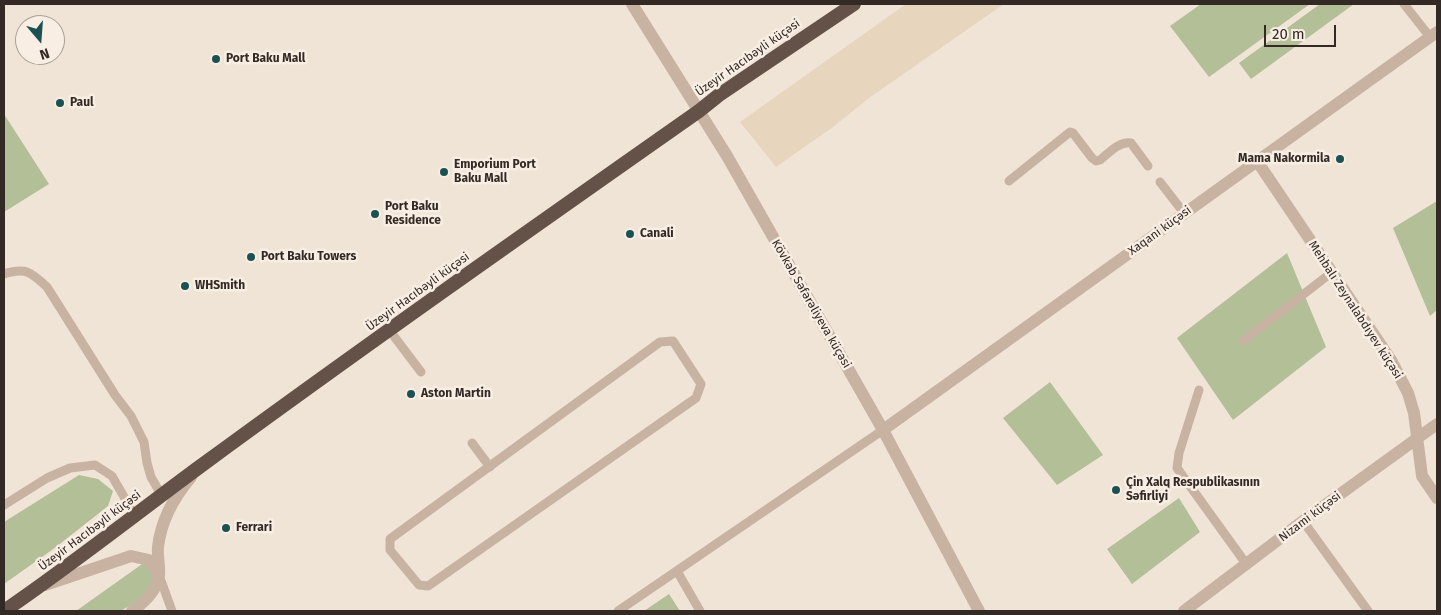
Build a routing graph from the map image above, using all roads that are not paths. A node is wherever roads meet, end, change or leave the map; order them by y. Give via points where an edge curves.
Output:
1 (632, 4) edge
2 (854, 4) edge
3 (1404, 4) edge
4 (1434, 34) edge
5 (699, 111) junction
6 (1257, 161) junction
7 (1148, 166) dead end
8 (1008, 182) dead end
9 (1160, 182) dead end
10 (1184, 213) junction
11 (1331, 273) junction
12 (4, 274) edge
13 (390, 330) junction
14 (1243, 341) dead end
15 (421, 372) dead end
16 (1199, 390) dead end
17 (1437, 424) edge
18 (883, 430) junction
19 (1417, 439) junction
20 (472, 443) dead end
21 (490, 467) junction
22 (198, 468) junction
23 (162, 496) junction
24 (1437, 498) edge
25 (4, 505) edge
26 (135, 516) junction
27 (1303, 521) junction
28 (1247, 565) junction
29 (677, 571) junction
30 (159, 575) junction
31 (40, 586) junction
32 (4, 611) edge
33 (132, 611) edge
34 (172, 611) edge
35 (618, 611) edge
36 (700, 611) edge
37 (979, 611) edge
38 (1184, 611) edge
39 (1368, 611) edge

1 - 5 street, Kövkəb Səfərəliyeva küçəsi
2 - 5 highway, Üzeyir Hacıbəyli küçəsi
3 - 4 lane
4 - 6 street, Xaqani küçəsi
5 - 13 highway, Üzeyir Hacıbəyli küçəsi
5 - 18 street, Kövkəb Səfərəliyeva küçəsi
6 - 10 street, Xaqani küçəsi
6 - 11 street, Mehbalı Zeynalabdıyev küçəsi
7 - 8 lane via 1126,142 1096,160 1070,132
9 - 10 lane
10 - 18 street, Xaqani küçəsi
11 - 14 lane
11 - 19 street, Mehbalı Zeynalabdıyev küçəsi via 1395,368 1408,393
12 - 23 lane via 18,270 32,273 47,287 131,416 144,442 151,477
13 - 15 lane
13 - 22 highway, Üzeyir Hacıbəyli küçəsi
16 - 28 lane via 1176,468
17 - 19 street, Nizami küçəsi
18 - 29 lane
18 - 37 street, Kövkəb Səfərəliyeva küçəsi
19 - 24 street, Mehbalı Zeynalabdıyev küçəsi via 1422,476
19 - 27 street, Nizami küçəsi
20 - 21 lane
21 - 21 lane via 660,342 673,341 701,384 696,398 428,586 419,585 390,550 390,539
22 - 23 highway, Üzeyir Hacıbəyli küçəsi
22 - 30 street via 179,491 164,524 158,547
23 - 26 highway, Üzeyir Hacıbəyli küçəsi
25 - 26 lane via 47,478 70,468 95,465 112,476
26 - 31 highway, Üzeyir Hacıbəyli küçəsi
27 - 28 street, Nizami küçəsi
27 - 39 lane
28 - 38 street, Nizami küçəsi
29 - 35 lane
29 - 36 lane
30 - 31 street via 149,560 131,556
30 - 33 street via 148,598
30 - 34 lane
31 - 32 highway, Üzeyir Hacıbəyli küçəsi

